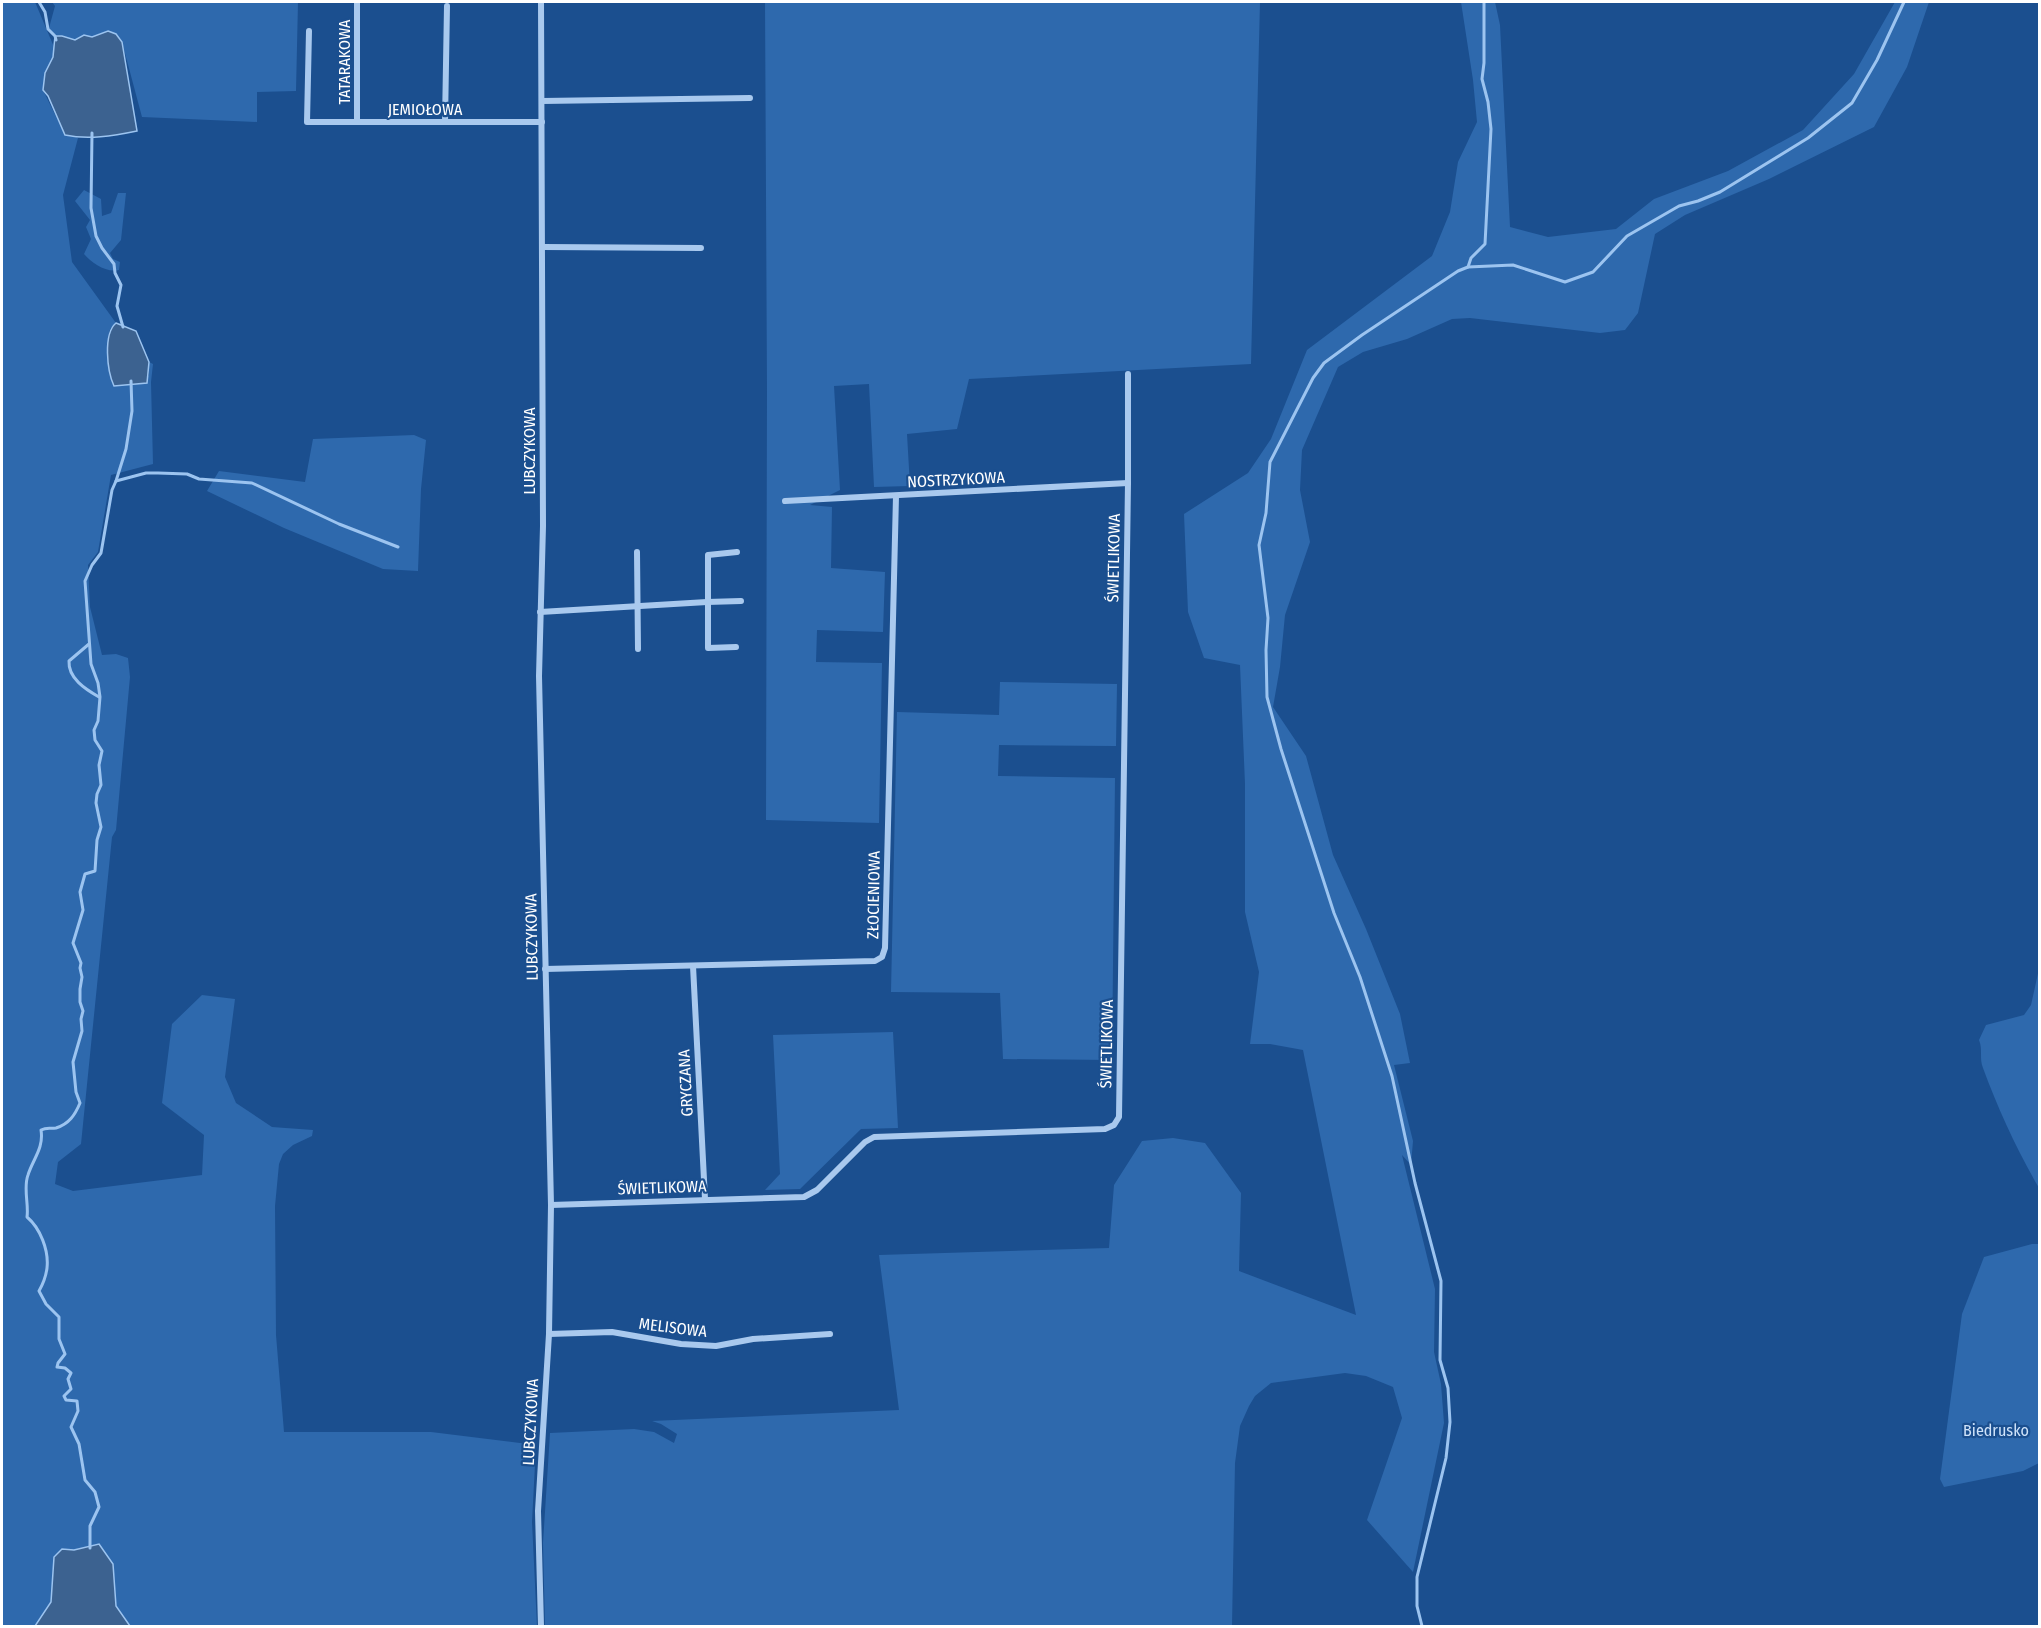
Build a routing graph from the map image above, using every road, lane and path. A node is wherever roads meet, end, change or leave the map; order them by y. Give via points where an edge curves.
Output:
1 (357, 2) edge
2 (541, 2) edge
3 (447, 6) dead end
4 (309, 31) dead end
5 (750, 98) dead end
6 (542, 101) junction
7 (357, 122) junction
8 (445, 122) junction
9 (542, 122) junction
10 (543, 247) junction
11 (700, 248) dead end
12 (1128, 374) dead end
13 (1128, 483) junction
14 (896, 496) junction
15 (785, 501) dead end
16 (637, 552) dead end
17 (737, 552) dead end
18 (707, 602) junction
19 (741, 602) dead end
20 (637, 606) junction
21 (540, 612) junction
22 (736, 647) dead end
23 (638, 649) dead end
24 (693, 966) junction
25 (545, 969) junction
26 (705, 1199) junction
27 (551, 1205) junction
28 (549, 1334) junction
29 (830, 1334) dead end
30 (541, 1626) edge

1 - 7 street, TATARAKOWA
2 - 6 street, LUBCZYKOWA
3 - 8 street
4 - 7 street, JEMIOŁOWA via 308,122
5 - 6 street
6 - 9 street, LUBCZYKOWA
7 - 8 street, JEMIOŁOWA
8 - 9 street, JEMIOŁOWA
9 - 10 street, LUBCZYKOWA
10 - 11 street
10 - 21 street, LUBCZYKOWA
12 - 13 street, ŚWIETLIKOWA
13 - 14 street, NOSTRZYKOWA
13 - 26 street, ŚWIETLIKOWA via 1119,1117 1105,1129 874,1137 817,1190 804,1197
14 - 15 street, NOSTRZYKOWA
14 - 24 street, ZŁOCIENIOWA via 882,957 874,962
16 - 20 street
17 - 18 street via 708,555
18 - 19 street
18 - 20 street
18 - 22 street via 708,648
20 - 21 street
20 - 23 street
21 - 25 street, LUBCZYKOWA
24 - 25 street, ZŁOCIENIOWA
24 - 26 street, GRYCZANA
25 - 27 street, LUBCZYKOWA
26 - 27 street, ŚWIETLIKOWA
27 - 28 street, LUBCZYKOWA
28 - 29 street, MELISOWA via 612,1332 716,1346 753,1339
28 - 30 street, LUBCZYKOWA via 538,1510

